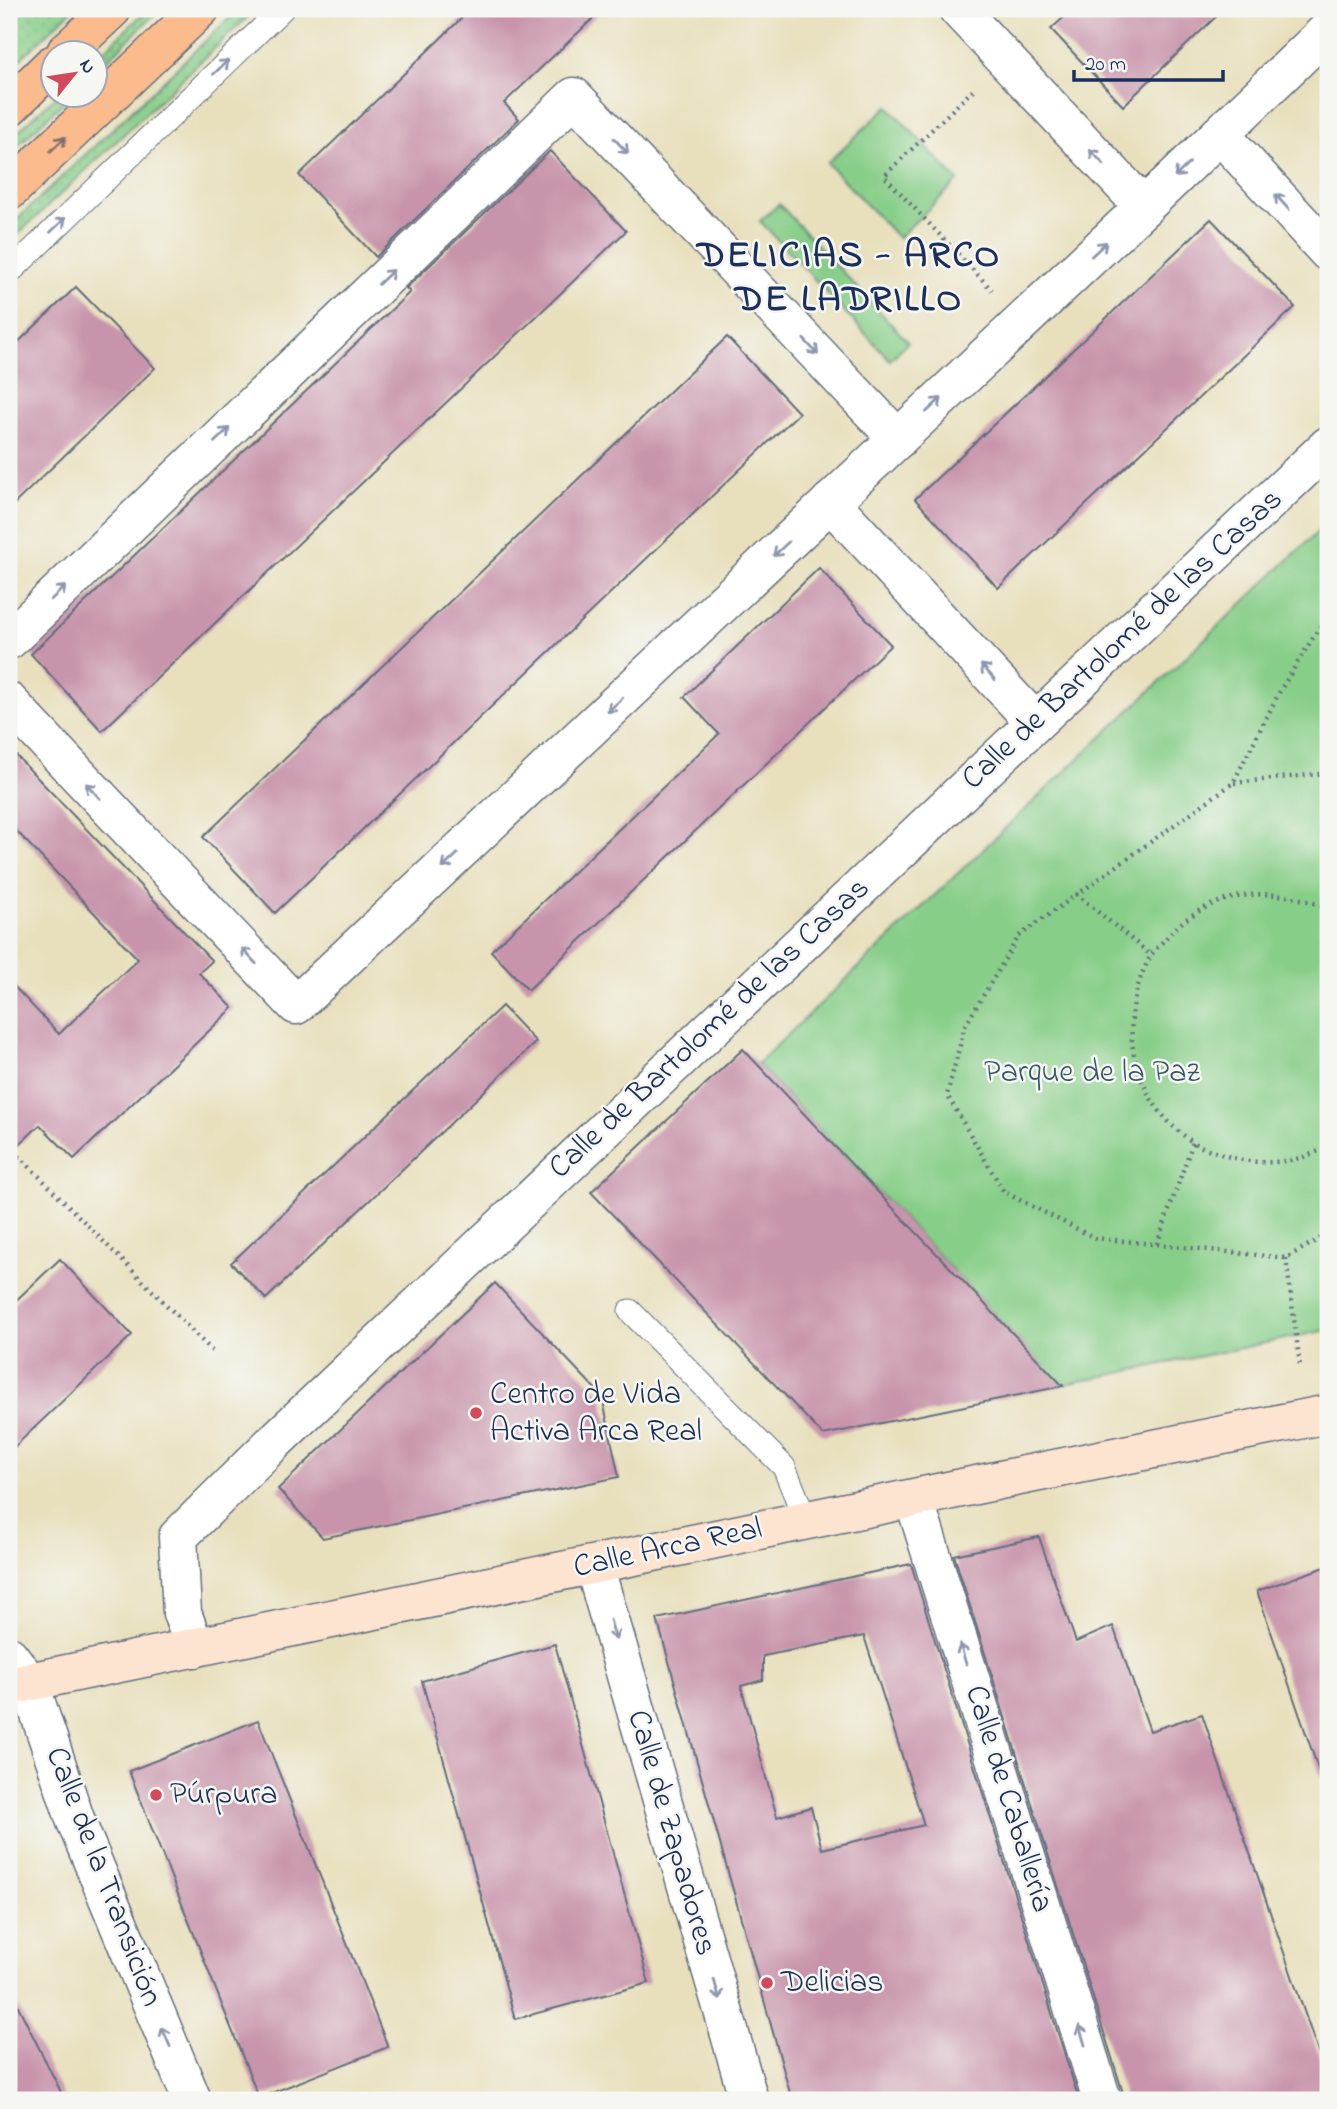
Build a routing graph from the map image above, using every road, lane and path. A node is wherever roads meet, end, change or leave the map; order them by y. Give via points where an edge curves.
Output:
1 (112, 9) edge
2 (200, 9) edge
3 (282, 9) edge
4 (958, 9) edge
5 (1328, 30) edge
6 (81, 38) edge
7 (1006, 60) junction
8 (38, 79) edge
9 (9, 107) edge
10 (1220, 134) junction
11 (9, 191) edge
12 (1144, 206) junction
13 (1328, 252) edge
14 (9, 272) edge
15 (1022, 321) junction
16 (898, 439) junction
17 (1328, 446) edge
18 (830, 502) junction
19 (1328, 614) edge
20 (9, 640) edge
21 (9, 702) edge
22 (1035, 722) junction
23 (1328, 773) edge
24 (1233, 783) junction
25 (1076, 894) junction
26 (1328, 909) edge
27 (1151, 955) junction
28 (1192, 1142) junction
29 (9, 1146) edge
30 (1328, 1146) edge
31 (1328, 1234) edge
32 (1157, 1244) junction
33 (1286, 1258) junction
34 (630, 1311) dead end
35 (212, 1351) dead end
36 (1300, 1365) dead end
37 (1328, 1414) edge
38 (914, 1499) junction
39 (806, 1521) junction
40 (594, 1565) junction
41 (195, 1648) junction
42 (16, 1675) edge
43 (192, 2100) edge
44 (749, 2100) edge
45 (1102, 2100) edge

1 - 6 main road
11 -> 2 main road
14 -> 3 lane
4 - 7 street
5 - 10 street
12 -> 7 street
7 - 15 path via 884,176
8 - 9 main road
10 -> 12 street
13 -> 10 street
15 -> 12 street
16 -> 15 street
16 - 18 street
20 -> 16 street via 573,97
17 - 22 street, Calle de Bartolomé de las Casas
18 -> 21 street via 296,1005
22 -> 18 street
19 - 24 path via 1281,689
22 - 41 street, Calle de Bartolomé de las Casas via 178,1537 182,1613
23 - 24 path
24 - 25 path
25 - 27 path
25 - 32 path via 1019,936 965,1026 947,1095 1004,1192 1095,1238
26 - 27 path via 1288,895 1249,893 1211,904 1178,925
27 - 28 path via 1135,994 1130,1036 1140,1078 1161,1115
28 - 30 path via 1232,1159 1274,1163 1315,1154
28 - 32 path
29 - 35 path
31 - 33 path
32 - 33 path
33 - 36 path
34 - 39 lane via 784,1467
37 - 38 street, Calle Arca Real
38 - 39 street, Calle Arca Real
45 -> 38 street, Calle de Caballería
39 - 40 street, Calle Arca Real
40 - 41 street, Calle Arca Real
40 -> 44 street, Calle de Zapadores
41 - 42 street, Calle Arca Real
43 -> 42 street, Calle de la Transición

